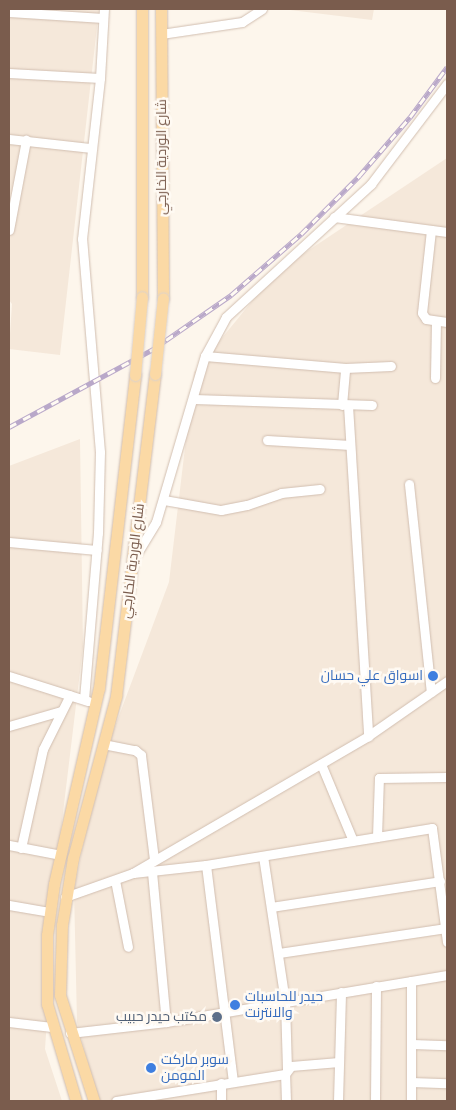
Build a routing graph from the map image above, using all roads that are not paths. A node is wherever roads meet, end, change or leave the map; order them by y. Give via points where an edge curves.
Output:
1 (142, 9) edge
2 (161, 9) edge
3 (262, 9) edge
4 (9, 12) edge
5 (54, 12) edge
6 (104, 13) edge
7 (161, 34) junction
8 (9, 73) edge
9 (100, 78) junction
10 (447, 84) edge
11 (9, 139) edge
12 (26, 140) junction
13 (90, 148) junction
14 (334, 218) junction
15 (9, 230) edge
16 (431, 230) junction
17 (447, 232) edge
18 (436, 321) junction
19 (447, 322) edge
20 (205, 356) junction
21 (391, 366) dead end
22 (345, 368) junction
23 (435, 378) dead end
24 (194, 399) junction
25 (345, 405) junction
26 (372, 405) dead end
27 (268, 440) dead end
28 (350, 445) junction
29 (409, 484) dead end
30 (320, 489) dead end
31 (164, 500) junction
32 (9, 542) edge
33 (97, 550) junction
34 (133, 560) junction
35 (9, 676) edge
36 (447, 682) edge
37 (99, 688) junction
38 (431, 692) junction
39 (70, 695) junction
40 (116, 696) junction
41 (84, 700) junction
42 (96, 703) junction
43 (61, 711) junction
44 (9, 726) edge
45 (90, 727) junction
46 (368, 736) junction
47 (104, 740) junction
48 (321, 764) junction
49 (447, 777) edge
50 (377, 837) junction
51 (353, 841) junction
52 (9, 845) edge
53 (21, 848) junction
54 (61, 855) junction
55 (263, 856) junction
56 (154, 859) junction
57 (206, 865) junction
58 (152, 872) junction
59 (133, 873) junction
60 (115, 880) junction
61 (440, 881) junction
62 (66, 897) junction
63 (9, 905) edge
64 (271, 907) junction
65 (50, 912) junction
66 (446, 928) edge
67 (447, 942) edge
68 (128, 947) dead end
69 (279, 953) junction
70 (447, 975) edge
71 (411, 981) junction
72 (376, 986) junction
73 (341, 992) junction
74 (285, 1002) junction
75 (226, 1012) junction
76 (9, 1022) edge
77 (166, 1022) junction
78 (52, 1027) junction
79 (70, 1033) junction
80 (412, 1044) junction
81 (447, 1045) edge
82 (339, 1062) junction
83 (286, 1072) junction
84 (234, 1081) junction
85 (411, 1082) junction
86 (447, 1083) edge
87 (221, 1084) junction
88 (76, 1101) edge
89 (94, 1101) edge
90 (116, 1101) edge
91 (221, 1101) edge
92 (286, 1101) edge
93 (338, 1101) edge
94 (375, 1101) edge
95 (411, 1101) edge

1 - 37 main road, شارع الوردية الخارجي, bridge via 142,298
2 - 7 main road, شارع الوردية الخارجي
3 - 7 street via 242,22
4 - 5 street
5 - 6 street
6 - 9 street
7 - 34 main road, شارع الوردية الخارجي, bridge via 163,298
8 - 9 street
9 - 13 street
10 - 14 street via 371,184
11 - 12 street
12 - 13 street
12 - 15 street
13 - 33 street via 82,239 100,452
14 - 16 street
14 - 20 street via 226,317
16 - 17 street
16 - 18 street via 422,313 426,319
18 - 19 street
18 - 23 street
20 - 22 street
20 - 24 street
21 - 22 street
22 - 25 street
24 - 25 street
24 - 31 street
25 - 26 street
25 - 28 street
27 - 28 street
28 - 46 street
29 - 38 street
30 - 31 street via 281,493 221,510
31 - 34 street via 149,537
32 - 33 street
33 - 41 street
34 - 40 main road, شارع الوردية الخارجي
35 - 39 street
36 - 38 street
37 - 40 main road via 103,702
37 - 42 main road, شارع الوردية الخارجي
38 - 46 street
39 - 41 street
39 - 43 street
40 - 47 main road, شارع الوردية الخارجي
41 - 42 street
42 - 45 main road, شارع الوردية الخارجي
43 - 44 street
43 - 53 street via 43,749
45 - 47 main road via 100,723
45 - 54 main road, شارع الوردية الخارجي
46 - 48 street
47 - 56 street via 141,755
47 - 62 main road, شارع الوردية الخارجي
48 - 51 street
48 - 56 street
49 - 50 street via 379,778
50 - 51 street
50 - 61 street via 432,828
51 - 55 street
52 - 53 street
53 - 54 street
54 - 65 main road, شارع الوردية الخارجي
55 - 57 street
55 - 64 street
56 - 59 street
57 - 58 street
57 - 75 street
58 - 59 street
58 - 77 street
59 - 60 street
60 - 62 street
60 - 68 street
61 - 64 street
61 - 66 street
62 - 79 main road, شارع الوردية الخارجي via 59,976
63 - 65 street
64 - 69 street
65 - 78 main road, شارع الوردية الخارجي via 46,980
66 - 67 street
66 - 69 street
69 - 74 street
70 - 71 street
71 - 72 street
71 - 80 street
72 - 73 street
72 - 94 street
73 - 74 street
73 - 82 street
74 - 75 street
74 - 83 street
75 - 77 street
75 - 84 street
76 - 78 street
77 - 79 street
78 - 88 main road, شارع الوردية الخارجي
79 - 89 main road, شارع الوردية الخارجي
80 - 81 street
80 - 85 street
82 - 83 street via 293,1066
82 - 93 street
83 - 84 street
83 - 92 street
84 - 87 street
85 - 86 street
85 - 95 street
87 - 90 street
87 - 91 street

